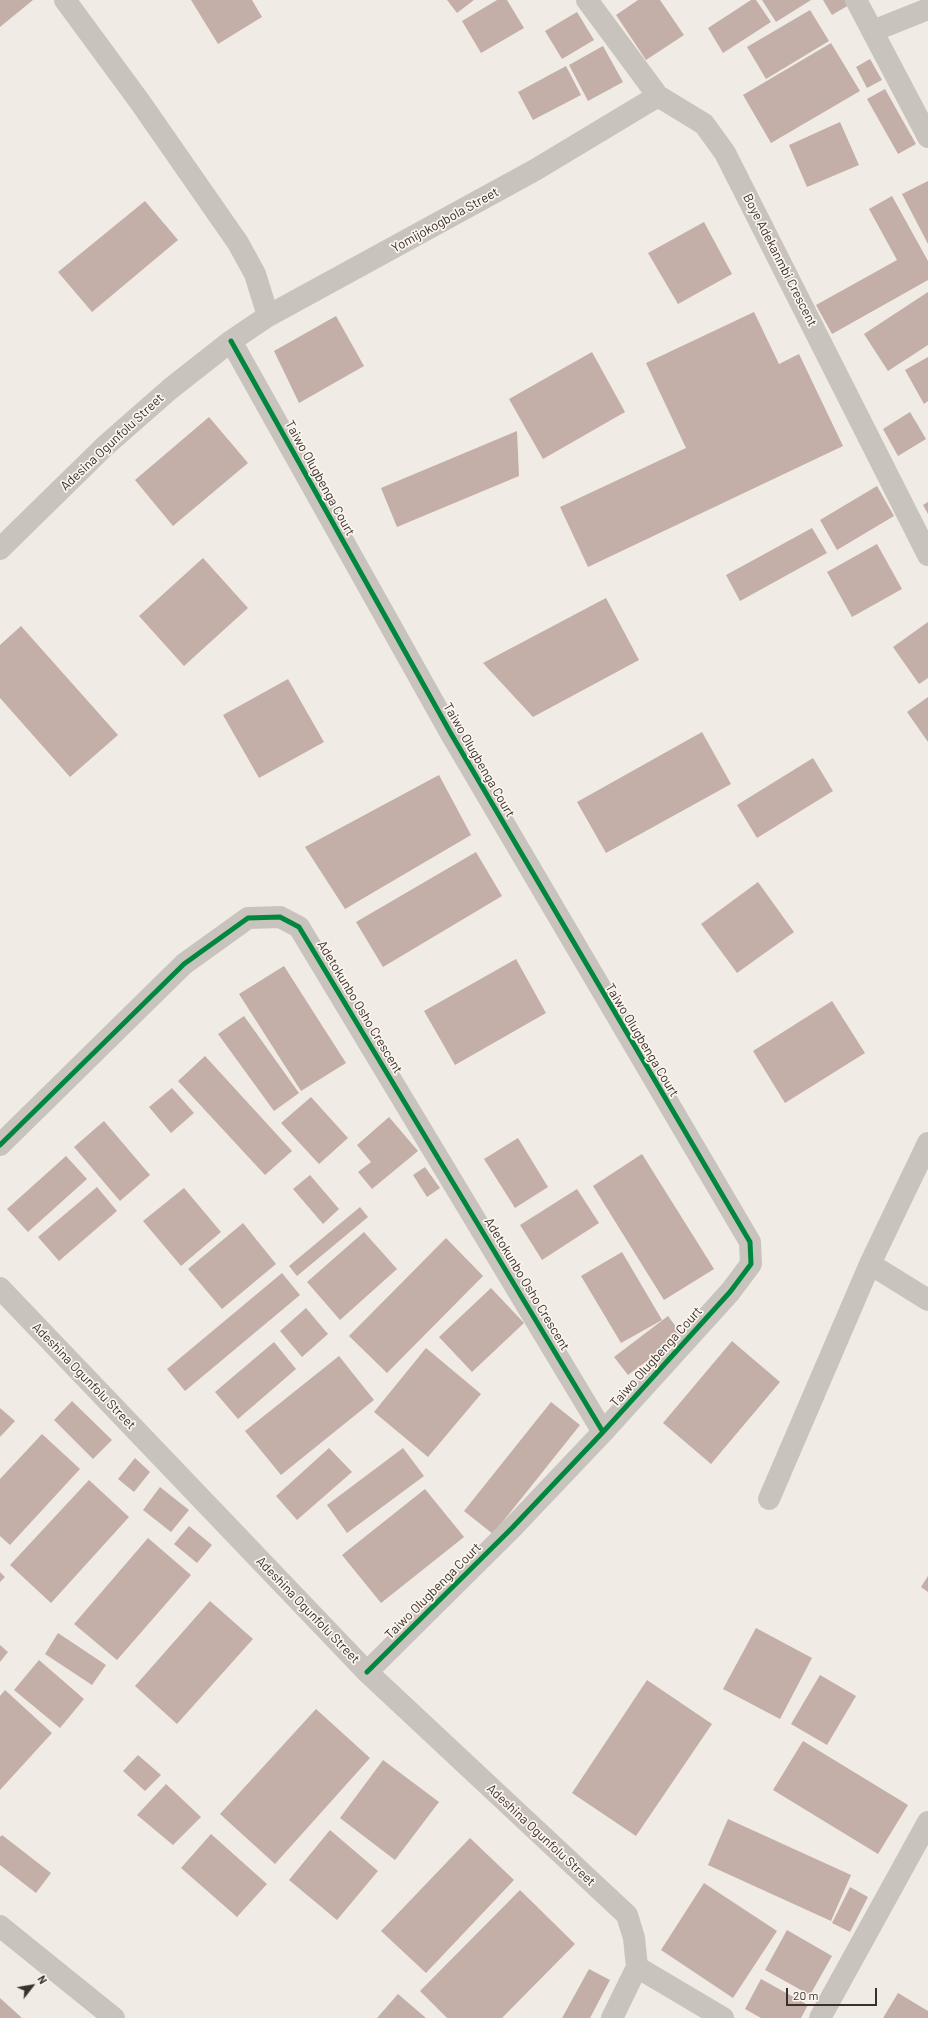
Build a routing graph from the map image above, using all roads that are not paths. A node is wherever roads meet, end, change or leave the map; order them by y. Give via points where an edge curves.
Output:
1 (65, 0) edge
2 (587, 0) edge
3 (856, 0) edge
4 (928, 9) edge
5 (873, 31) junction
6 (658, 96) junction
7 (928, 137) edge
8 (268, 316) junction
9 (231, 341) junction
10 (0, 549) edge
11 (928, 554) edge
12 (928, 1143) edge
13 (0, 1145) edge
14 (870, 1264) junction
15 (0, 1288) edge
16 (928, 1300) edge
17 (603, 1432) junction
18 (769, 1499) dead end
19 (367, 1672) junction
20 (928, 1822) edge
21 (0, 1926) edge
22 (637, 1967) junction
23 (114, 2018) edge
24 (612, 2018) edge
25 (723, 2018) edge
26 (820, 2018) edge

1 - 8 street via 238,243 255,274
2 - 6 street, Boye Adekanmbi Crescent
3 - 5 street
4 - 5 street
5 - 7 street
6 - 8 street, Yomijokogbola Street via 535,170
6 - 11 street, Boye Adekanmbi Crescent via 704,124 725,153
8 - 9 street, Yomijokogbola Street
9 - 10 street, Adesina Ogunfolu Street via 170,389 105,446
9 - 17 street, Taiwo Olugbenga Court via 450,732 750,1242 751,1264 730,1292
12 - 14 street
13 - 17 street, Adetokunbo Osho Crescent via 184,964 248,918 280,917 299,927
14 - 16 street
14 - 18 street
15 - 19 street, Adeshina Ogunfolu Street
17 - 19 street, Taiwo Olugbenga Court via 512,1528
19 - 22 street, Adeshina Ogunfolu Street via 627,1915 634,1938
20 - 26 street
21 - 23 street
22 - 24 street
22 - 25 street

